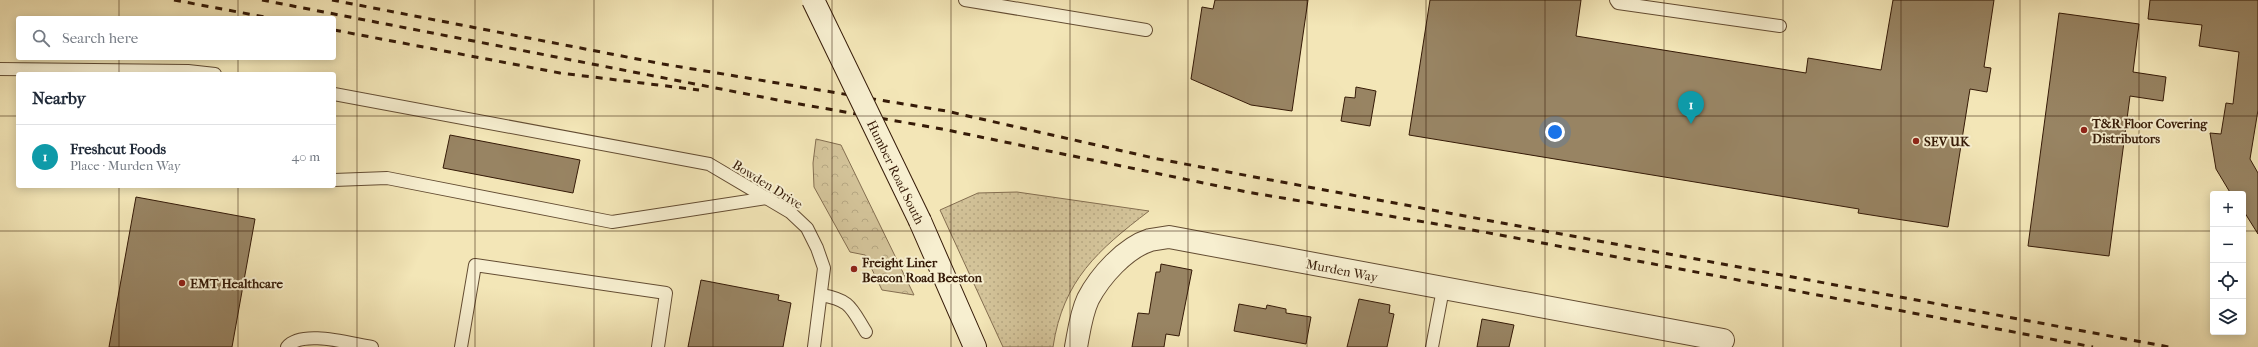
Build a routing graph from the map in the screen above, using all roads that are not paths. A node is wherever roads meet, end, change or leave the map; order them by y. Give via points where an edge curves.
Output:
1 (813, 0) edge
2 (965, 0) edge
3 (1616, 0) edge
4 (1780, 26) dead end
5 (1146, 30) dead end
6 (0, 69) edge
7 (197, 72) edge
8 (336, 94) edge
9 (336, 180) edge
10 (766, 198) junction
11 (1443, 289) junction
12 (821, 295) junction
13 (866, 332) dead end
14 (1667, 339) edge
15 (1722, 343) edge
16 (287, 347) edge
17 (372, 347) edge
18 (461, 347) edge
19 (658, 347) edge
20 (814, 347) edge
21 (975, 347) edge
22 (1076, 347) edge
23 (1432, 347) edge

1 - 21 street, Humber Road South, bridge via 920,221
2 - 5 lane
3 - 4 lane via 1618,3
6 - 7 lane
8 - 10 lane, Bowden Drive via 709,164
9 - 10 lane via 386,178 612,222
10 - 12 lane, Bowden Drive via 790,212 807,228 818,248 824,268
11 - 14 street, Murden Way
11 - 22 street, Murden Way via 1169,237 1150,240 1132,250 1110,269 1088,299
11 - 23 lane
12 - 13 lane via 839,298 850,306
12 - 20 lane, Bowden Drive
14 - 15 street, Murden Way
16 - 17 lane via 310,337
18 - 19 lane via 475,265 666,293

